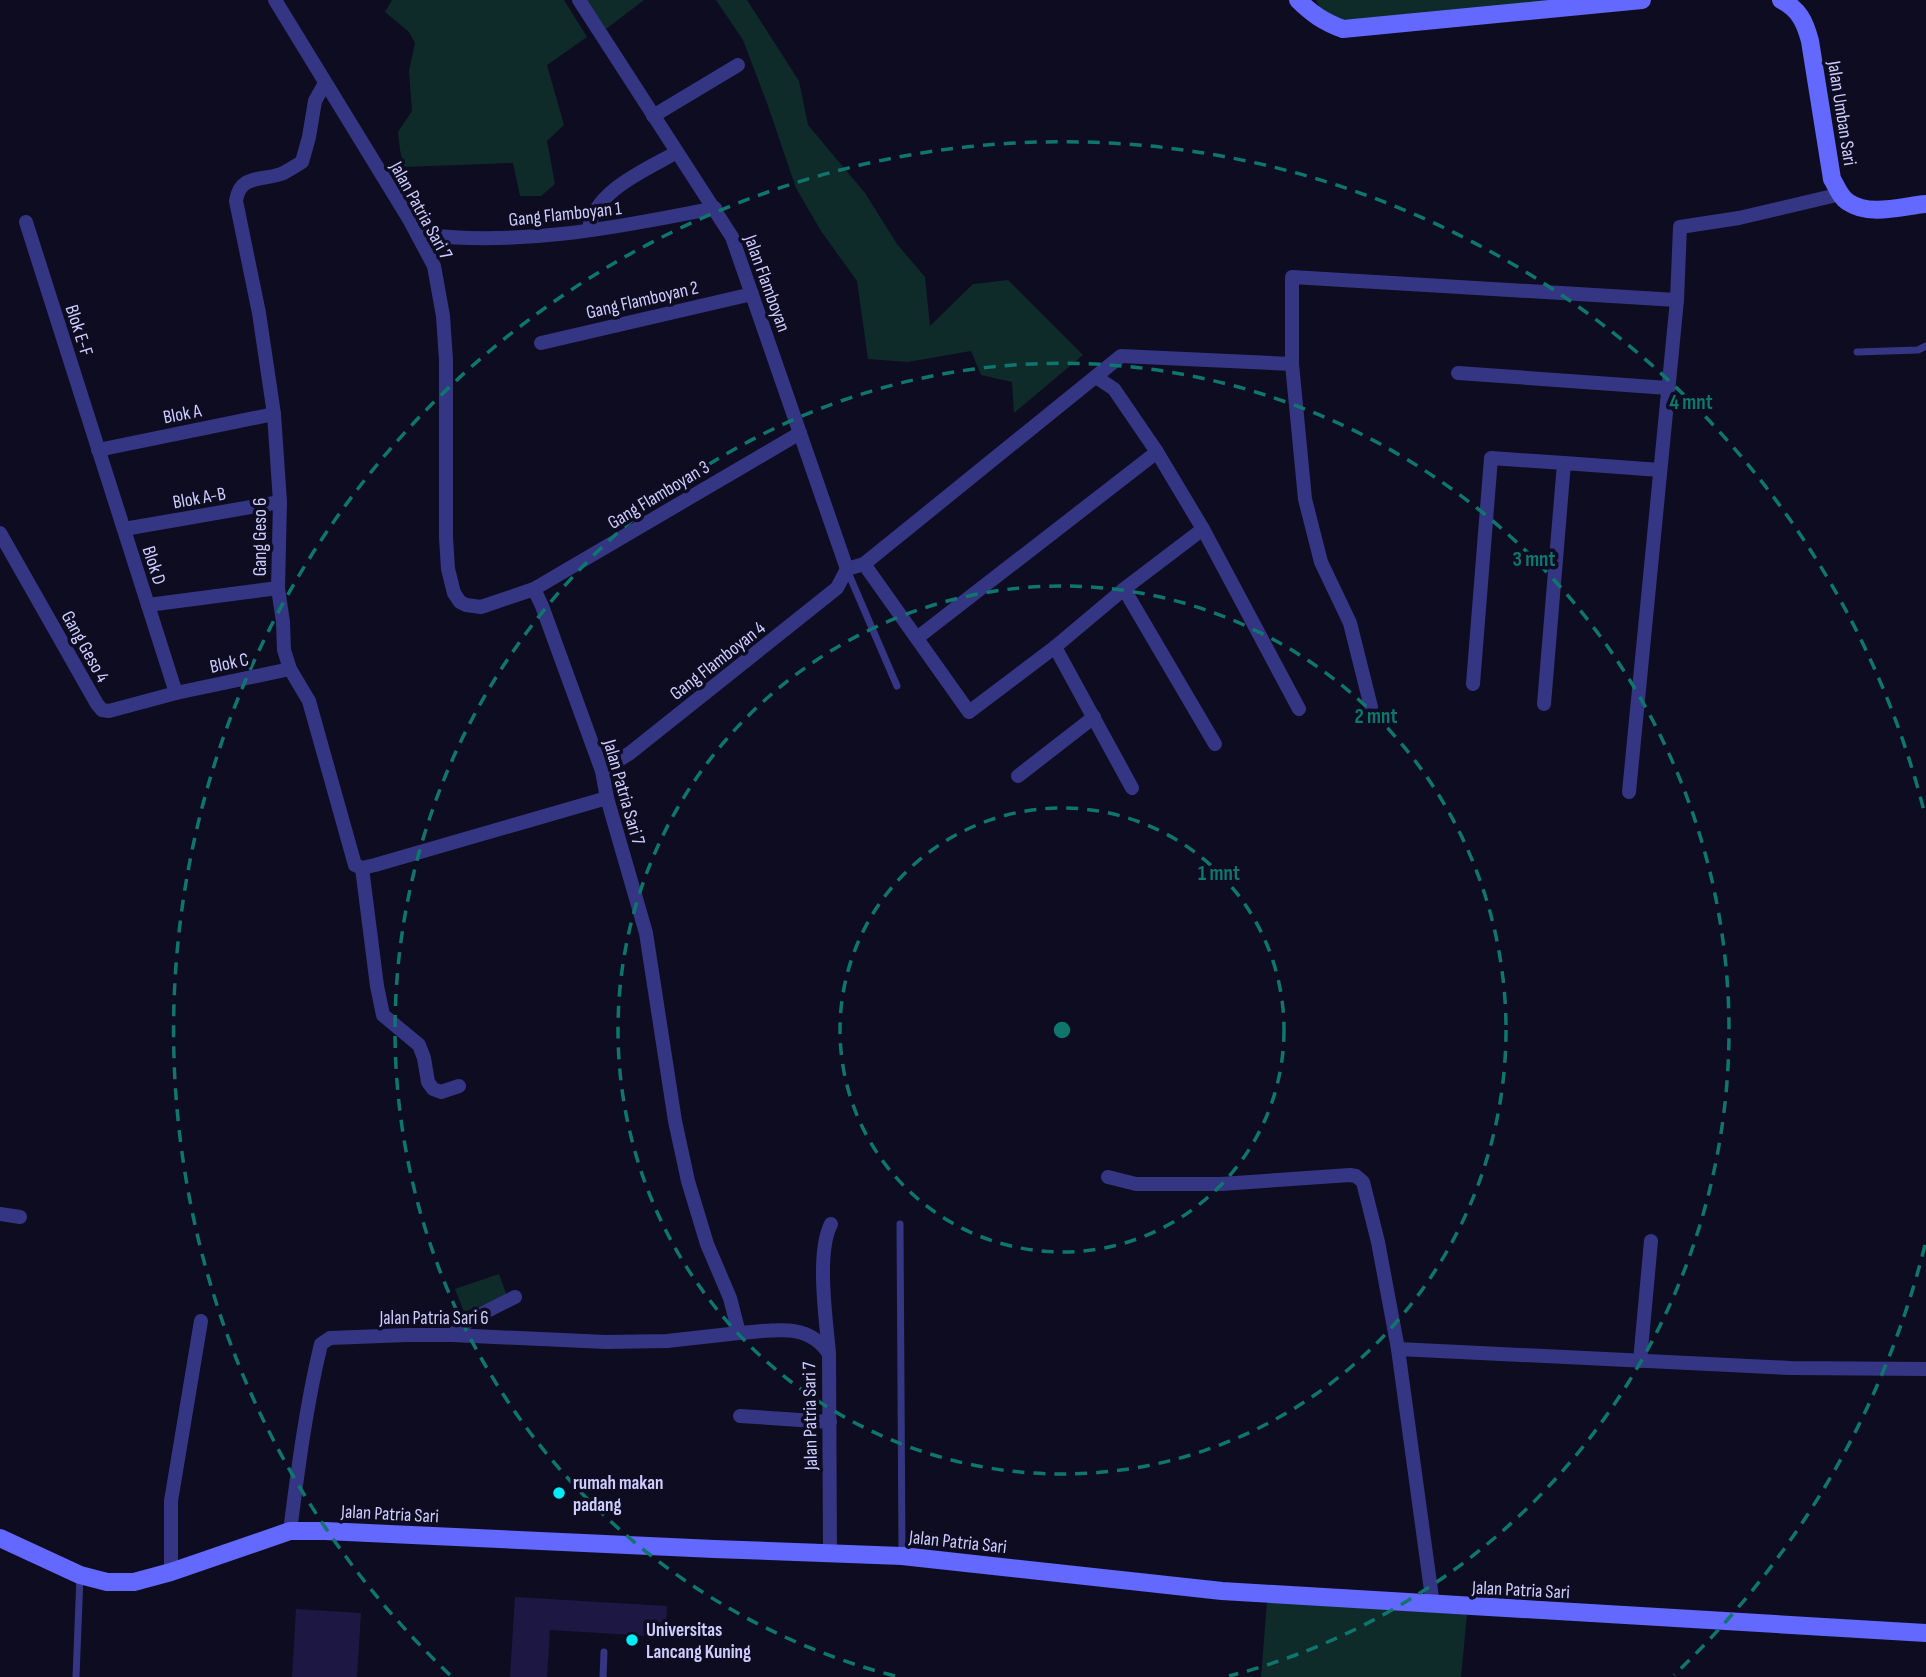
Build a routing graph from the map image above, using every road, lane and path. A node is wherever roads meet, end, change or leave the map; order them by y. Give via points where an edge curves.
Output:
1 (275, 0) edge
2 (579, 0) edge
3 (1298, 0) edge
4 (1642, 0) edge
5 (1781, 0) edge
6 (738, 65) dead end
7 (325, 83) junction
8 (653, 116) junction
9 (677, 152) junction
10 (1841, 194) junction
11 (1926, 204) edge
12 (715, 208) junction
13 (26, 222) dead end
14 (589, 230) junction
15 (417, 234) junction
16 (752, 294) junction
17 (1677, 300) junction
18 (541, 343) dead end
19 (1926, 346) edge
20 (1857, 352) dead end
21 (1292, 363) junction
22 (1458, 373) dead end
23 (1096, 377) junction
24 (1668, 388) junction
25 (274, 414) junction
26 (800, 433) junction
27 (98, 450) junction
28 (1157, 452) junction
29 (1564, 463) junction
30 (1660, 470) junction
31 (280, 502) junction
32 (124, 529) junction
33 (1203, 529) junction
34 (0, 533) edge
35 (864, 564) junction
36 (847, 569) junction
37 (278, 587) junction
38 (1124, 589) junction
39 (534, 590) junction
40 (148, 606) junction
41 (917, 638) junction
42 (1055, 648) junction
43 (290, 669) junction
44 (1473, 684) dead end
45 (897, 686) dead end
46 (176, 693) junction
47 (1544, 704) dead end
48 (1371, 707) dead end
49 (1299, 709) dead end
50 (1094, 717) junction
51 (1214, 744) dead end
52 (602, 771) junction
53 (1018, 776) dead end
54 (1132, 788) dead end
55 (1629, 792) dead end
56 (607, 798) junction
57 (362, 868) junction
58 (459, 1086) dead end
59 (1108, 1177) dead end
60 (0, 1214) edge
61 (20, 1217) dead end
62 (831, 1224) dead end
63 (900, 1224) dead end
64 (1651, 1241) dead end
65 (515, 1297) dead end
66 (201, 1321) dead end
67 (739, 1333) junction
68 (452, 1335) junction
69 (1398, 1349) junction
70 (829, 1354) junction
71 (1640, 1361) junction
72 (1926, 1369) edge
73 (740, 1416) dead end
74 (830, 1422) junction
75 (290, 1531) junction
76 (0, 1538) edge
77 (830, 1553) junction
78 (902, 1556) junction
79 (171, 1572) junction
80 (79, 1575) junction
81 (1433, 1605) junction
82 (1926, 1633) edge
83 (604, 1652) dead end
84 (76, 1677) edge
85 (603, 1677) edge

1 - 7 street
2 - 8 street, Jalan Flamboyan
3 - 4 street via 1310,13 1343,29
5 - 10 street, Jalan Umban Sari via 1796,9 1805,22 1832,179
6 - 8 street
7 - 15 street, Jalan Patria Sari 7
7 - 25 street, Gang Geso 6 via 314,101 302,162 281,174 253,180 237,191
8 - 9 street, Jalan Flamboyan
9 - 12 street, Jalan Flamboyan
9 - 14 street via 602,200
10 - 11 street, Jalan Umban Sari via 1848,202 1875,210
10 - 17 street via 1680,227
12 - 14 street, Gang Flamboyan 1
12 - 16 street, Jalan Flamboyan via 732,237
13 - 27 street, Blok E-F
14 - 15 street, Gang Flamboyan 1 via 510,239
15 - 39 street, Jalan Patria Sari 7 via 434,266 443,316 446,538 454,593 460,602 481,607
16 - 18 street, Gang Flamboyan 2
16 - 26 street, Jalan Flamboyan
17 - 21 street via 1292,278
17 - 24 street
19 - 20 lane
21 - 23 street via 1121,356
21 - 48 street via 1305,499 1321,562 1350,623
22 - 24 street
23 - 28 street via 1114,389
23 - 35 street
24 - 30 street
25 - 27 street, Blok A
25 - 31 street, Gang Geso 6
26 - 36 street, Jalan Flamboyan
26 - 39 street, Gang Flamboyan 3
27 - 32 street, Blok D
28 - 33 street
28 - 41 street
29 - 30 street
29 - 44 street via 1491,458
29 - 47 street
30 - 55 street
31 - 32 street, Blok A-B
31 - 37 street, Gang Geso 6
32 - 40 street, Blok D
33 - 38 street
33 - 49 street
34 - 46 street, Gang Geso 4 via 99,708 109,711
35 - 36 street
35 - 41 street
36 - 45 lane
36 - 52 street, Gang Flamboyan 4 via 837,588
37 - 40 street
37 - 43 street, Gang Geso 6
38 - 42 street
38 - 51 street
39 - 52 street, Jalan Patria Sari 7
40 - 46 street, Blok D
41 - 42 street via 969,712
42 - 50 street
43 - 46 street, Blok C
43 - 57 street, Gang Geso 6 via 309,701 355,865
50 - 53 street
50 - 54 street
52 - 56 street, Jalan Patria Sari 7
56 - 57 street
56 - 67 street, Jalan Patria Sari 7 via 646,933 688,1181
57 - 58 street via 383,1015 419,1045 433,1088 441,1092
59 - 69 street via 1136,1184 1360,1178 1378,1242
60 - 61 street
62 - 70 street via 823,1264
63 - 78 lane
64 - 71 street
65 - 68 street via 471,1319
66 - 79 street via 171,1500
67 - 68 street, Jalan Patria Sari 6 via 606,1342
67 - 70 street, Jalan Patria Sari 7 via 792,1330 811,1336
68 - 75 street, Jalan Patria Sari 6 via 330,1338 321,1344
69 - 71 street
69 - 81 street
70 - 74 street, Jalan Patria Sari 7
71 - 72 street
73 - 74 street
74 - 77 street, Jalan Patria Sari 7
75 - 77 street, Jalan Patria Sari
75 - 79 street, Jalan Patria Sari
76 - 80 street, Jalan Patria Sari
77 - 78 street, Jalan Patria Sari
78 - 81 street, Jalan Patria Sari via 1222,1591
79 - 80 street, Jalan Patria Sari via 134,1582
80 - 84 lane
81 - 82 street, Jalan Patria Sari
83 - 85 lane

